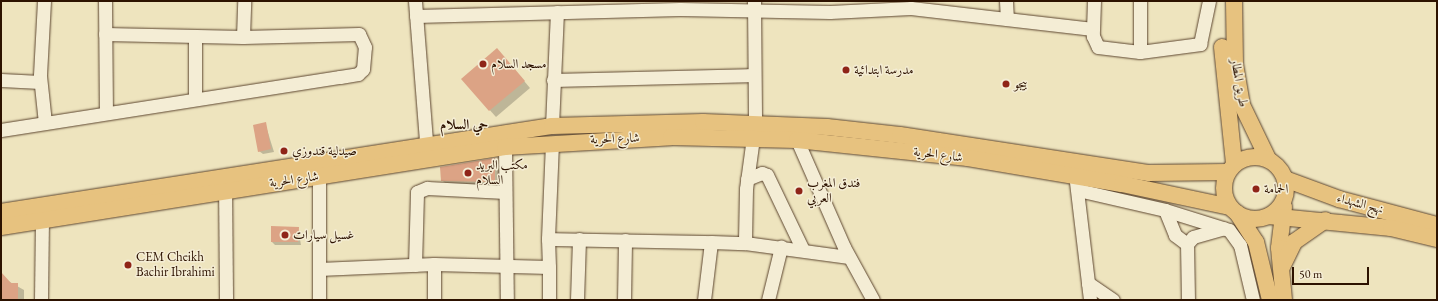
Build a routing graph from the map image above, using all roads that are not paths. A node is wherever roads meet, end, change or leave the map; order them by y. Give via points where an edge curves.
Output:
1 (44, 1) edge
2 (106, 1) edge
3 (244, 1) edge
4 (415, 1) edge
5 (1006, 1) edge
6 (1094, 1) edge
7 (1140, 1) edge
8 (1209, 1) edge
9 (1223, 1) edge
10 (1234, 1) edge
11 (754, 5) edge
12 (899, 6) edge
13 (557, 12) junction
14 (416, 16) junction
15 (1007, 19) junction
16 (1093, 29) junction
17 (105, 34) junction
18 (195, 36) junction
19 (243, 37) junction
20 (1140, 52) junction
21 (753, 75) junction
22 (1, 80) edge
23 (553, 80) junction
24 (40, 82) junction
25 (195, 99) junction
26 (106, 113) junction
27 (45, 123) junction
28 (755, 123) junction
29 (552, 126) junction
30 (1, 130) edge
31 (753, 139) junction
32 (797, 140) junction
33 (552, 143) junction
34 (505, 147) junction
35 (426, 151) junction
36 (1268, 159) junction
37 (1230, 168) junction
38 (319, 177) junction
39 (747, 179) junction
40 (1285, 179) junction
41 (1076, 182) junction
42 (225, 183) junction
43 (505, 192) junction
44 (1165, 210) junction
45 (1233, 210) junction
46 (1, 212) edge
47 (1276, 217) junction
48 (42, 219) junction
49 (1325, 220) junction
50 (1437, 225) edge
51 (1, 227) edge
52 (1224, 228) junction
53 (548, 239) junction
54 (579, 239) junction
55 (1437, 239) edge
56 (624, 240) junction
57 (711, 242) junction
58 (745, 243) junction
59 (1187, 244) junction
60 (780, 247) junction
61 (803, 250) junction
62 (849, 256) junction
63 (434, 264) junction
64 (507, 264) junction
65 (415, 265) junction
66 (549, 267) junction
67 (319, 269) junction
68 (1280, 272) junction
69 (1088, 283) junction
70 (41, 300) edge
71 (226, 300) edge
72 (319, 300) edge
73 (434, 300) edge
74 (506, 300) edge
75 (549, 300) edge
76 (577, 300) edge
77 (624, 300) edge
78 (704, 300) edge
79 (768, 300) edge
80 (873, 300) edge
81 (1090, 300) edge
82 (1113, 300) edge
83 (1188, 300) edge
84 (1253, 300) edge
85 (1270, 300) edge
86 (1284, 300) edge

1 - 24 street
2 - 17 street
3 - 19 street
4 - 14 street
5 - 15 street
6 - 16 street
7 - 20 street
8 - 20 street via 1197,46
9 - 37 main road, طريق المطار via 1222,35
10 - 36 main road, طريق المطار via 1234,64 1242,105
11 - 12 street
11 - 13 street
11 - 21 street
12 - 15 street
13 - 14 street
13 - 23 street
14 - 35 street
15 - 16 street
16 - 20 street via 1094,42 1102,50
17 - 18 street
17 - 26 street
18 - 19 street
18 - 25 street
19 - 25 street via 359,34 365,47 363,69 358,74 340,78
21 - 23 street
21 - 28 street
22 - 24 street
23 - 29 street
24 - 27 street
25 - 26 street
26 - 27 street
27 - 30 street
28 - 29 main road, شارع الحرية
28 - 31 street
28 - 37 main road, شارع الحرية via 900,134 1149,173
29 - 35 main road, شارع الحرية
31 - 32 main road, شارع الحرية
31 - 33 main road, شارع الحرية via 671,137
31 - 39 street
32 - 41 main road, شارع الحرية via 968,158
32 - 62 street
33 - 34 main road, شارع الحرية
33 - 53 street
34 - 35 main road, شارع الحرية
34 - 43 street
35 - 38 main road, شارع الحرية
35 - 42 main road, شارع الحرية
36 - 37 main road via 1250,156
36 - 40 main road
37 - 45 main road via 1223,190
38 - 42 main road, شارع الحرية
38 - 67 street
39 - 58 street
39 - 61 street via 762,173 767,175
40 - 47 main road via 1284,198
40 - 50 main road, نهج الشهداء via 1339,199
41 - 44 street
41 - 45 main road, شارع الحرية
41 - 69 street
42 - 46 main road, شارع الحرية
42 - 48 main road, شارع الحرية
42 - 71 street
43 - 64 street
43 - 65 street via 428,188 417,192
44 - 52 street
44 - 59 street via 1175,235
45 - 47 main road via 1252,219
45 - 85 main road via 1256,242
47 - 49 main road, نهج الشهداء
47 - 68 main road
48 - 51 main road, شارع الحرية
48 - 70 street
49 - 55 main road, نهج الشهداء
49 - 68 main road via 1294,242
52 - 59 street via 1193,238
52 - 84 street via 1240,244
53 - 54 street
53 - 66 street
54 - 56 street
54 - 76 street
56 - 57 street
56 - 77 street
57 - 58 street
57 - 78 street
58 - 60 street
59 - 83 street
60 - 61 street
60 - 79 street
61 - 62 street
62 - 80 street
63 - 64 street
63 - 65 street
63 - 73 street
64 - 66 street
64 - 74 street
65 - 67 street
66 - 75 street
67 - 72 street
68 - 86 main road
69 - 81 street
69 - 82 street

